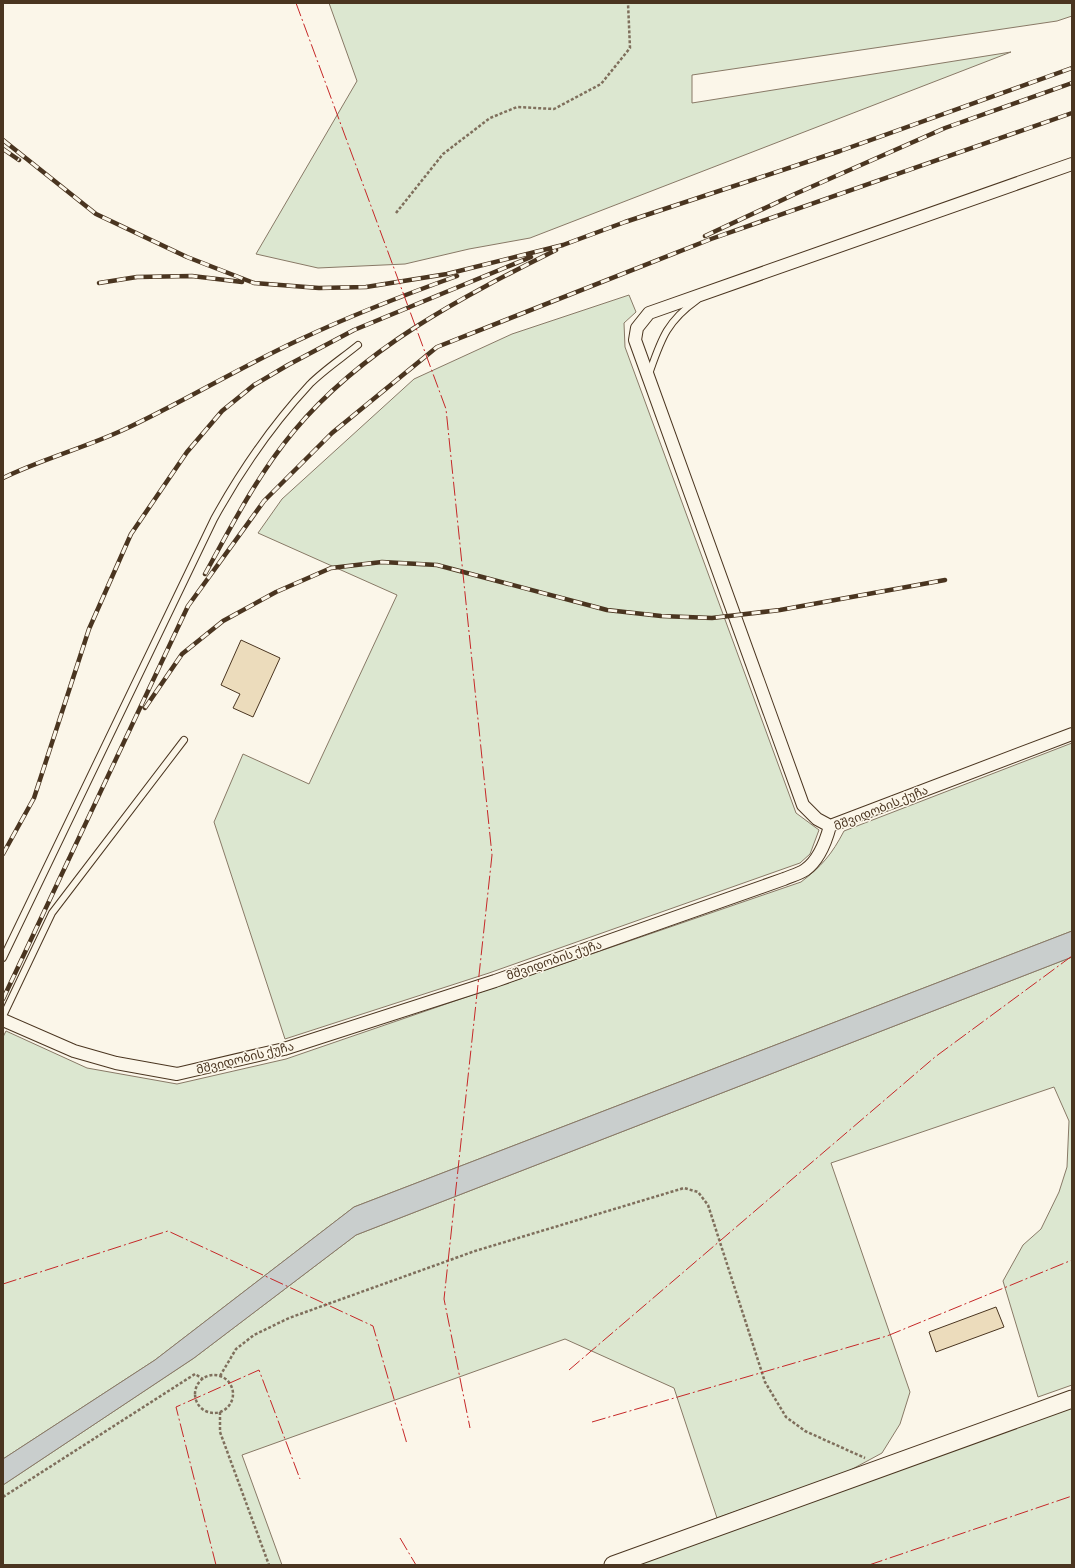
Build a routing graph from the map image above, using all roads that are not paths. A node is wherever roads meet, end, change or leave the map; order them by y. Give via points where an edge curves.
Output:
1 (1072, 164) edge
2 (708, 292) junction
3 (358, 345) dead end
4 (648, 378) junction
5 (1072, 734) edge
6 (184, 740) dead end
7 (830, 826) junction
8 (3, 958) edge
9 (3, 1016) edge
10 (3, 1020) edge
11 (1072, 1399) edge
12 (612, 1565) edge

1 - 2 street
2 - 4 lane via 669,324 660,341
2 - 4 street via 649,313 637,328 635,340
3 - 8 lane via 311,383 262,441 238,477 214,519
4 - 7 street via 803,805 817,819
5 - 7 street, მშვიდობის ქუჩა
6 - 9 lane via 52,913
7 - 10 street, მშვიდობის ქუჩა via 826,841 814,860 805,870 784,879 495,981 276,1051 177,1074 116,1063 81,1053
11 - 12 main road

